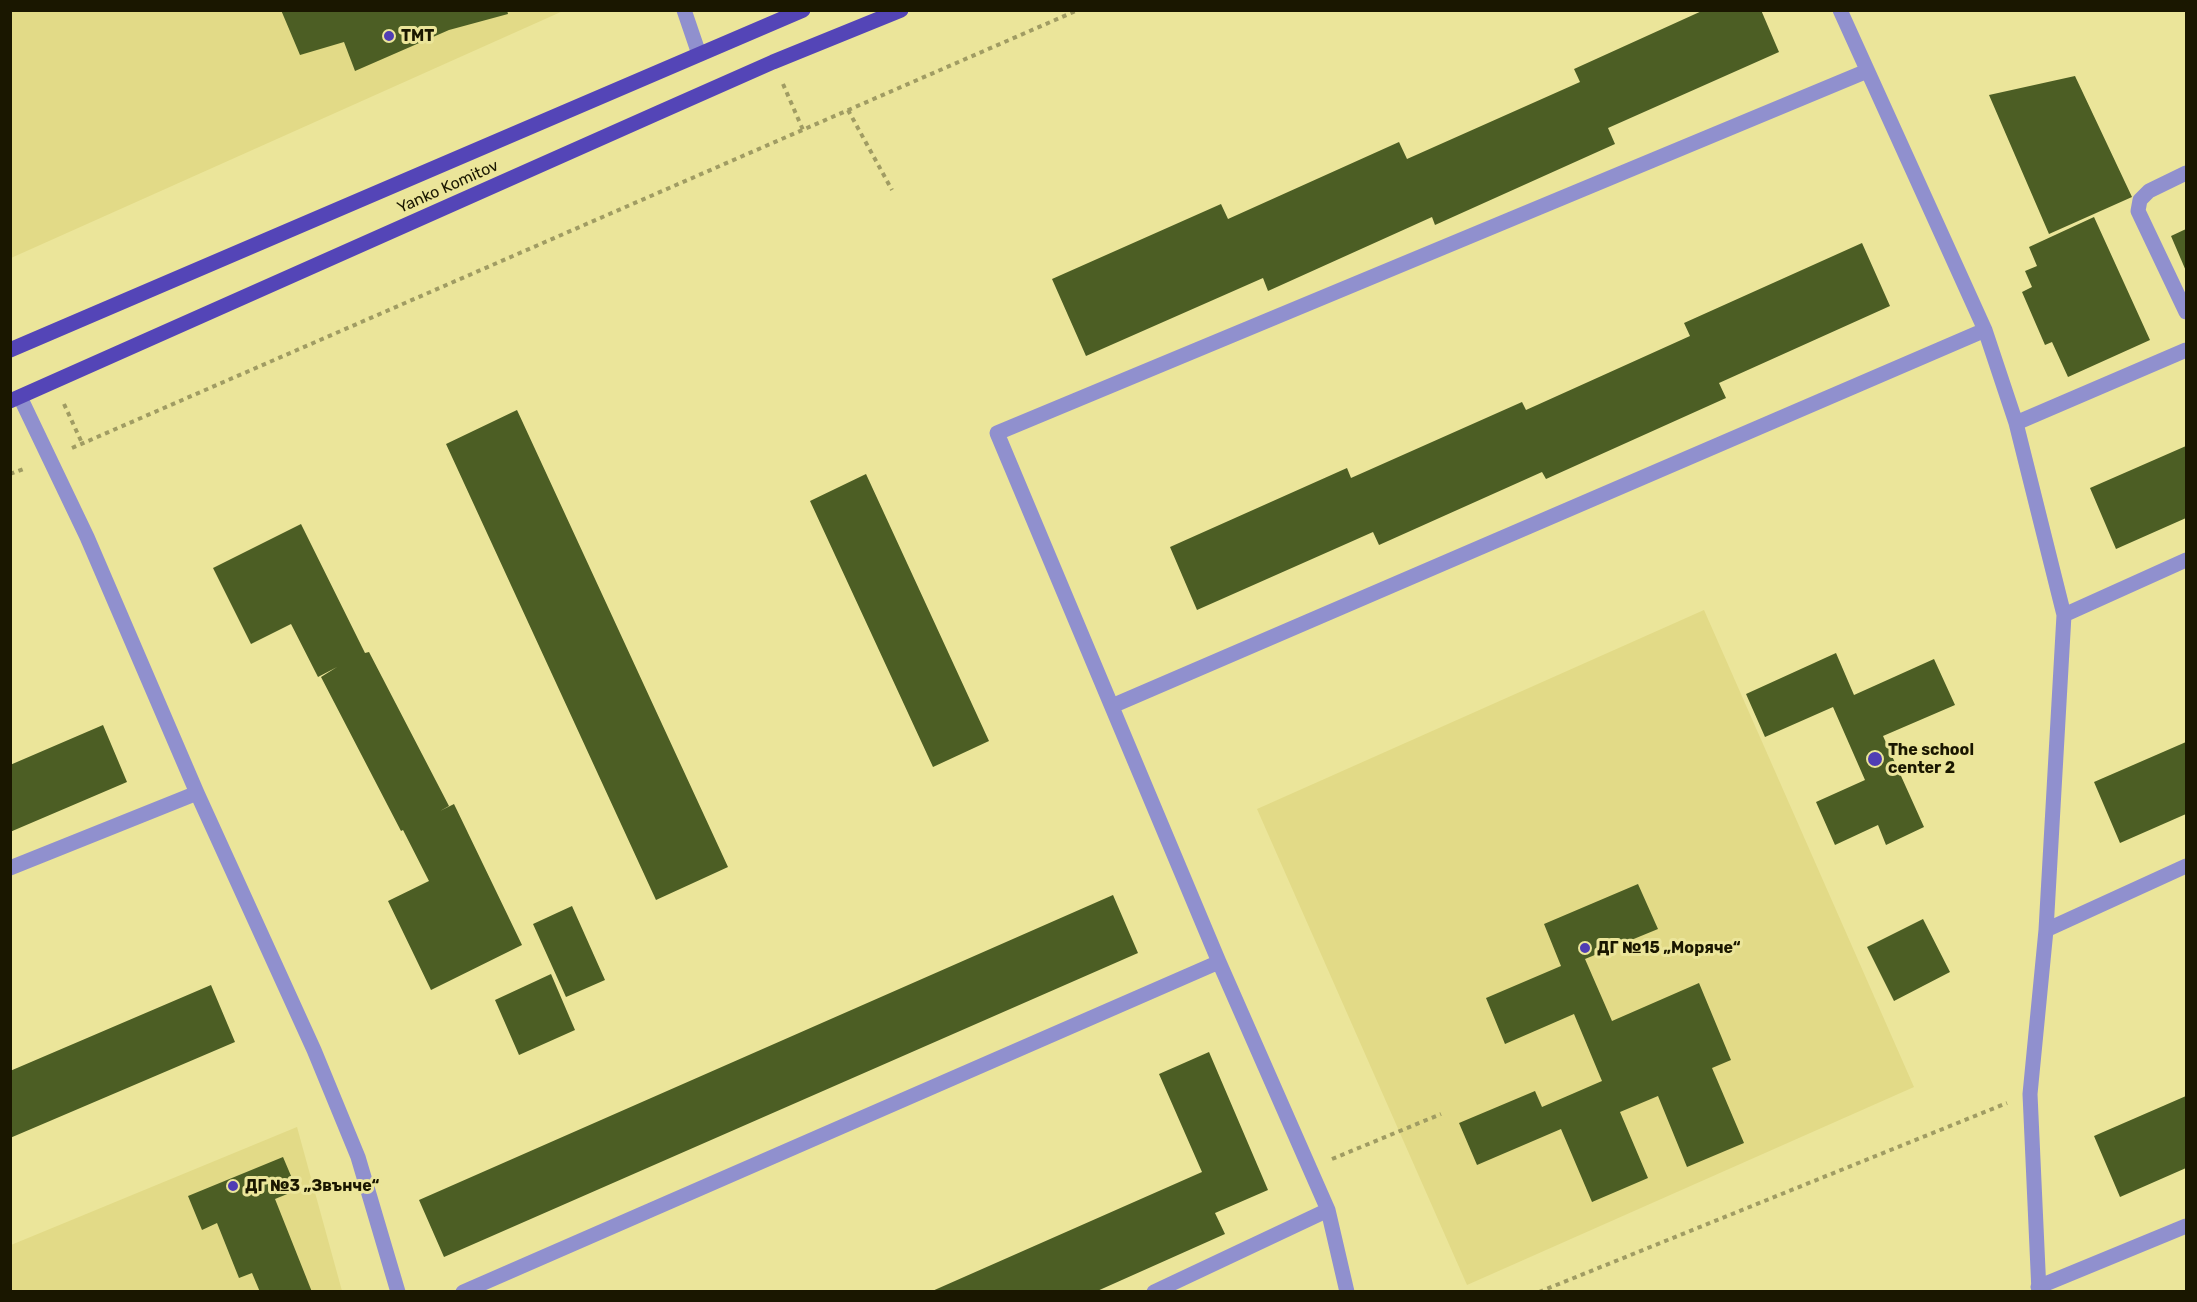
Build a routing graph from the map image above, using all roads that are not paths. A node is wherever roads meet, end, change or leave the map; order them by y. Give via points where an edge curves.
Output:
1 (684, 10) edge
2 (803, 10) edge
3 (901, 10) edge
4 (1840, 10) edge
5 (699, 54) junction
6 (1867, 71) junction
7 (2187, 173) edge
8 (2187, 312) edge
9 (1985, 330) junction
10 (10, 350) edge
11 (2187, 350) edge
12 (15, 399) edge
13 (2016, 423) junction
14 (2187, 560) edge
15 (2064, 615) junction
16 (1112, 706) junction
17 (198, 794) junction
18 (2187, 866) edge
19 (10, 868) edge
20 (2046, 930) junction
21 (1219, 962) junction
22 (1328, 1210) junction
23 (2187, 1226) edge
24 (2038, 1289) edge
25 (398, 1292) edge
26 (464, 1292) edge
27 (1155, 1292) edge
28 (1347, 1292) edge

1 - 5 street
2 - 5 main road, Yanko Komitov
3 - 12 main road, Yanko Komitov via 773,62
4 - 6 street
5 - 10 main road, Yanko Komitov
6 - 9 street
6 - 16 street via 997,433
7 - 8 street via 2149,191 2140,200 2138,211
9 - 13 street
9 - 16 street
11 - 13 street
12 - 17 street via 87,537
13 - 15 street
14 - 15 street
15 - 20 street
16 - 21 street
17 - 19 street
17 - 25 street via 358,1157
18 - 20 street
20 - 24 street via 2030,1094
21 - 22 street
21 - 26 street
22 - 27 street
22 - 28 street
23 - 24 street

